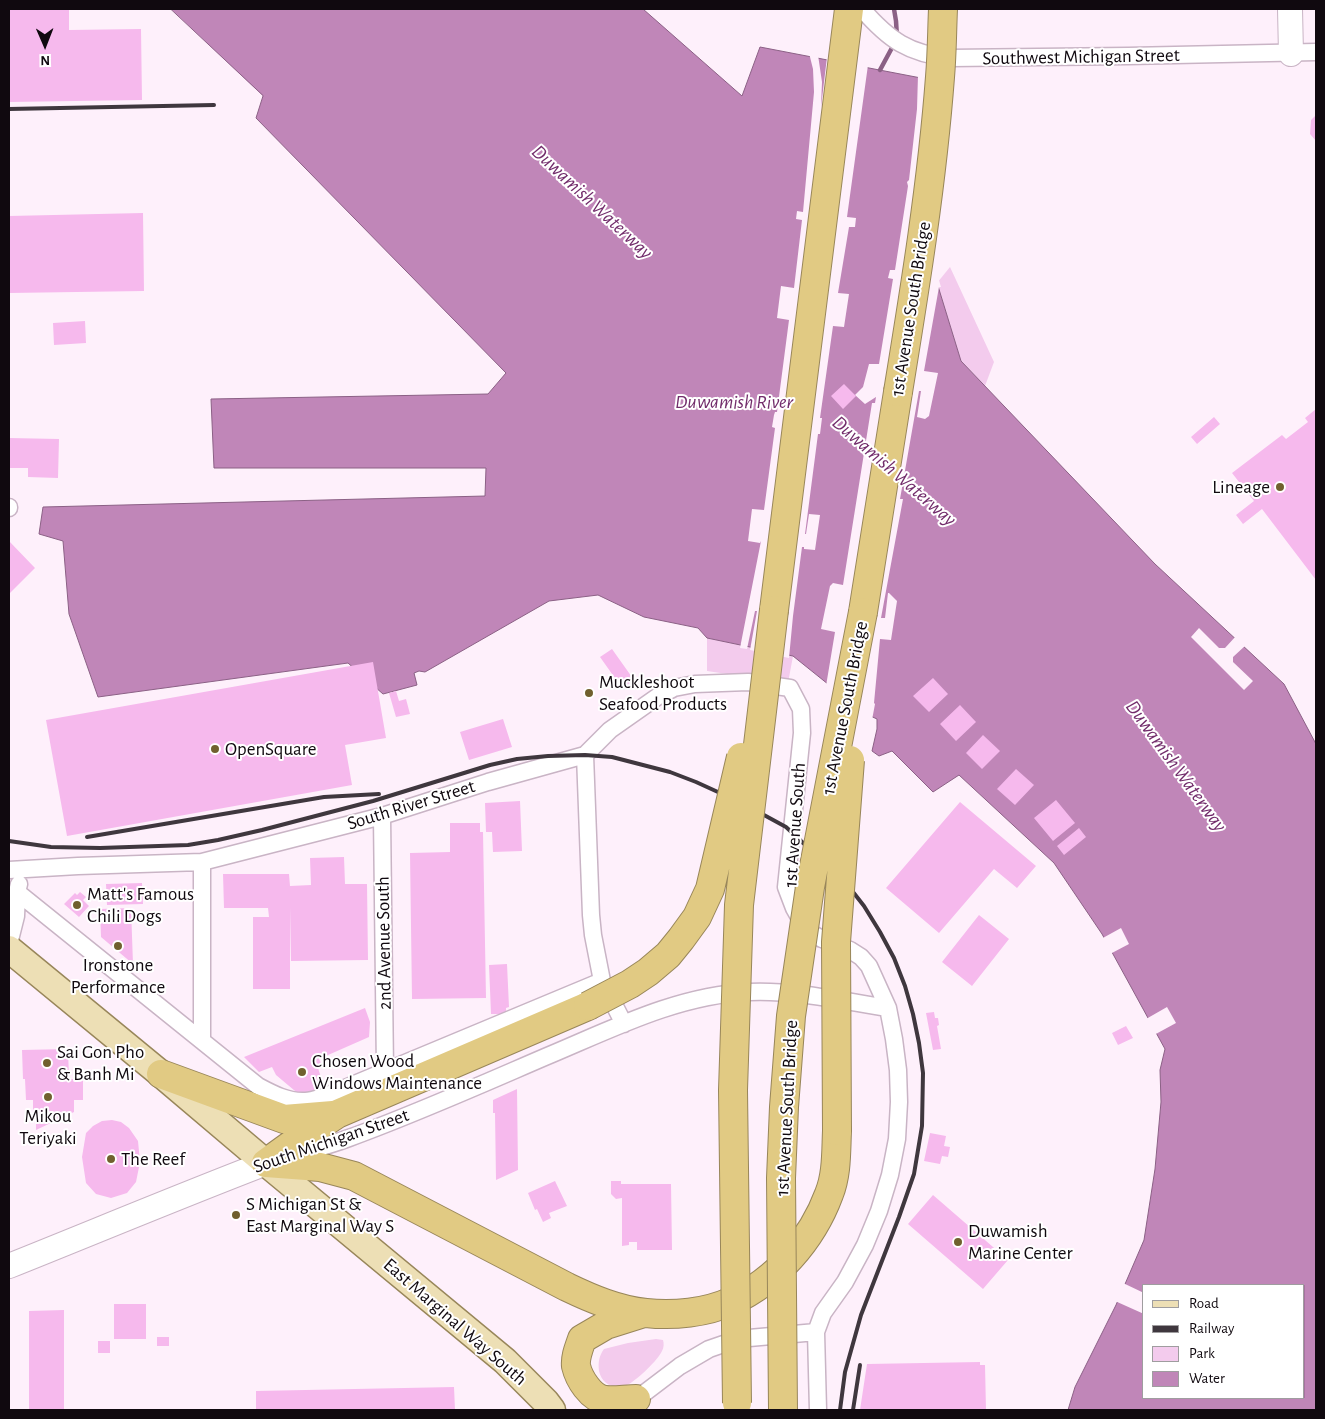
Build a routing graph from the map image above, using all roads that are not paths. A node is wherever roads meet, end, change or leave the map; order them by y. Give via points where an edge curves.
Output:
1 (849, 9) edge
2 (862, 9) edge
3 (943, 9) edge
4 (1290, 9) edge
5 (1316, 52) edge
6 (1291, 54) junction
7 (774, 610) junction
8 (863, 612) junction
9 (790, 688) joint
10 (585, 755) junction
11 (382, 816) junction
12 (202, 862) junction
13 (15, 870) edge
14 (17, 892) junction
15 (9, 944) edge
16 (9, 949) edge
17 (602, 981) junction
18 (888, 1008) junction
19 (624, 1024) junction
20 (202, 1041) junction
21 (385, 1070) junction
22 (161, 1074) junction
23 (337, 1114) junction
24 (266, 1163) junction
25 (9, 1266) edge
26 (645, 1313) junction
27 (816, 1332) junction
28 (629, 1404) edge
29 (737, 1407) edge
30 (552, 1410) edge
31 (783, 1410) edge
32 (818, 1410) edge

1 - 7 highway
2 - 6 street, Southwest Michigan Street via 901,44 916,52 950,58
3 - 8 highway, 1st Avenue South Bridge, bridge via 941,75 920,254
4 - 6 main road
5 - 6 street, Southwest Michigan Street
7 - 23 highway, bridge via 710,888 696,917 668,954 630,984 588,1006
7 - 29 highway, bridge via 739,905 733,1090
8 - 26 highway, bridge via 836,942 837,1131 836,1168 830,1193 802,1244 756,1288 730,1302 704,1310 677,1314
8 - 31 highway, 1st Avenue South Bridge, bridge via 810,887 790,1025 781,1178
9 - 10 street, South River Street via 748,682 674,688 610,730
9 - 18 street, 1st Avenue South via 801,709 802,733 786,887 807,931 850,950 869,966
10 - 11 street, South River Street
10 - 17 street via 591,915
11 - 12 street, South River Street
11 - 21 street, 2nd Avenue South
12 - 13 street, South River Street
12 - 20 street
13 - 14 street
14 - 15 street via 16,916
14 - 20 street
16 - 22 main road, East Marginal Way South
17 - 19 street
17 - 21 street
18 - 19 street, South Michigan Street via 780,992 748,992 707,997
18 - 27 street, 1st Avenue South via 898,1070 899,1102 897,1139 890,1175 880,1211 865,1246 823,1313
19 - 24 street, South Michigan Street via 348,1139
20 - 21 street via 258,1086 275,1096 289,1099 306,1101 326,1096
22 - 23 highway via 284,1119
22 - 24 main road, East Marginal Way South
23 - 24 highway
24 - 25 main road, South Michigan Street
24 - 26 highway via 320,1167 354,1176 567,1287 618,1308
24 - 30 main road, East Marginal Way South via 505,1361
26 - 28 highway via 606,1325 582,1339 577,1354 576,1366 592,1394 604,1400
27 - 28 street via 738,1339 709,1349
27 - 32 street, 1st Avenue South

